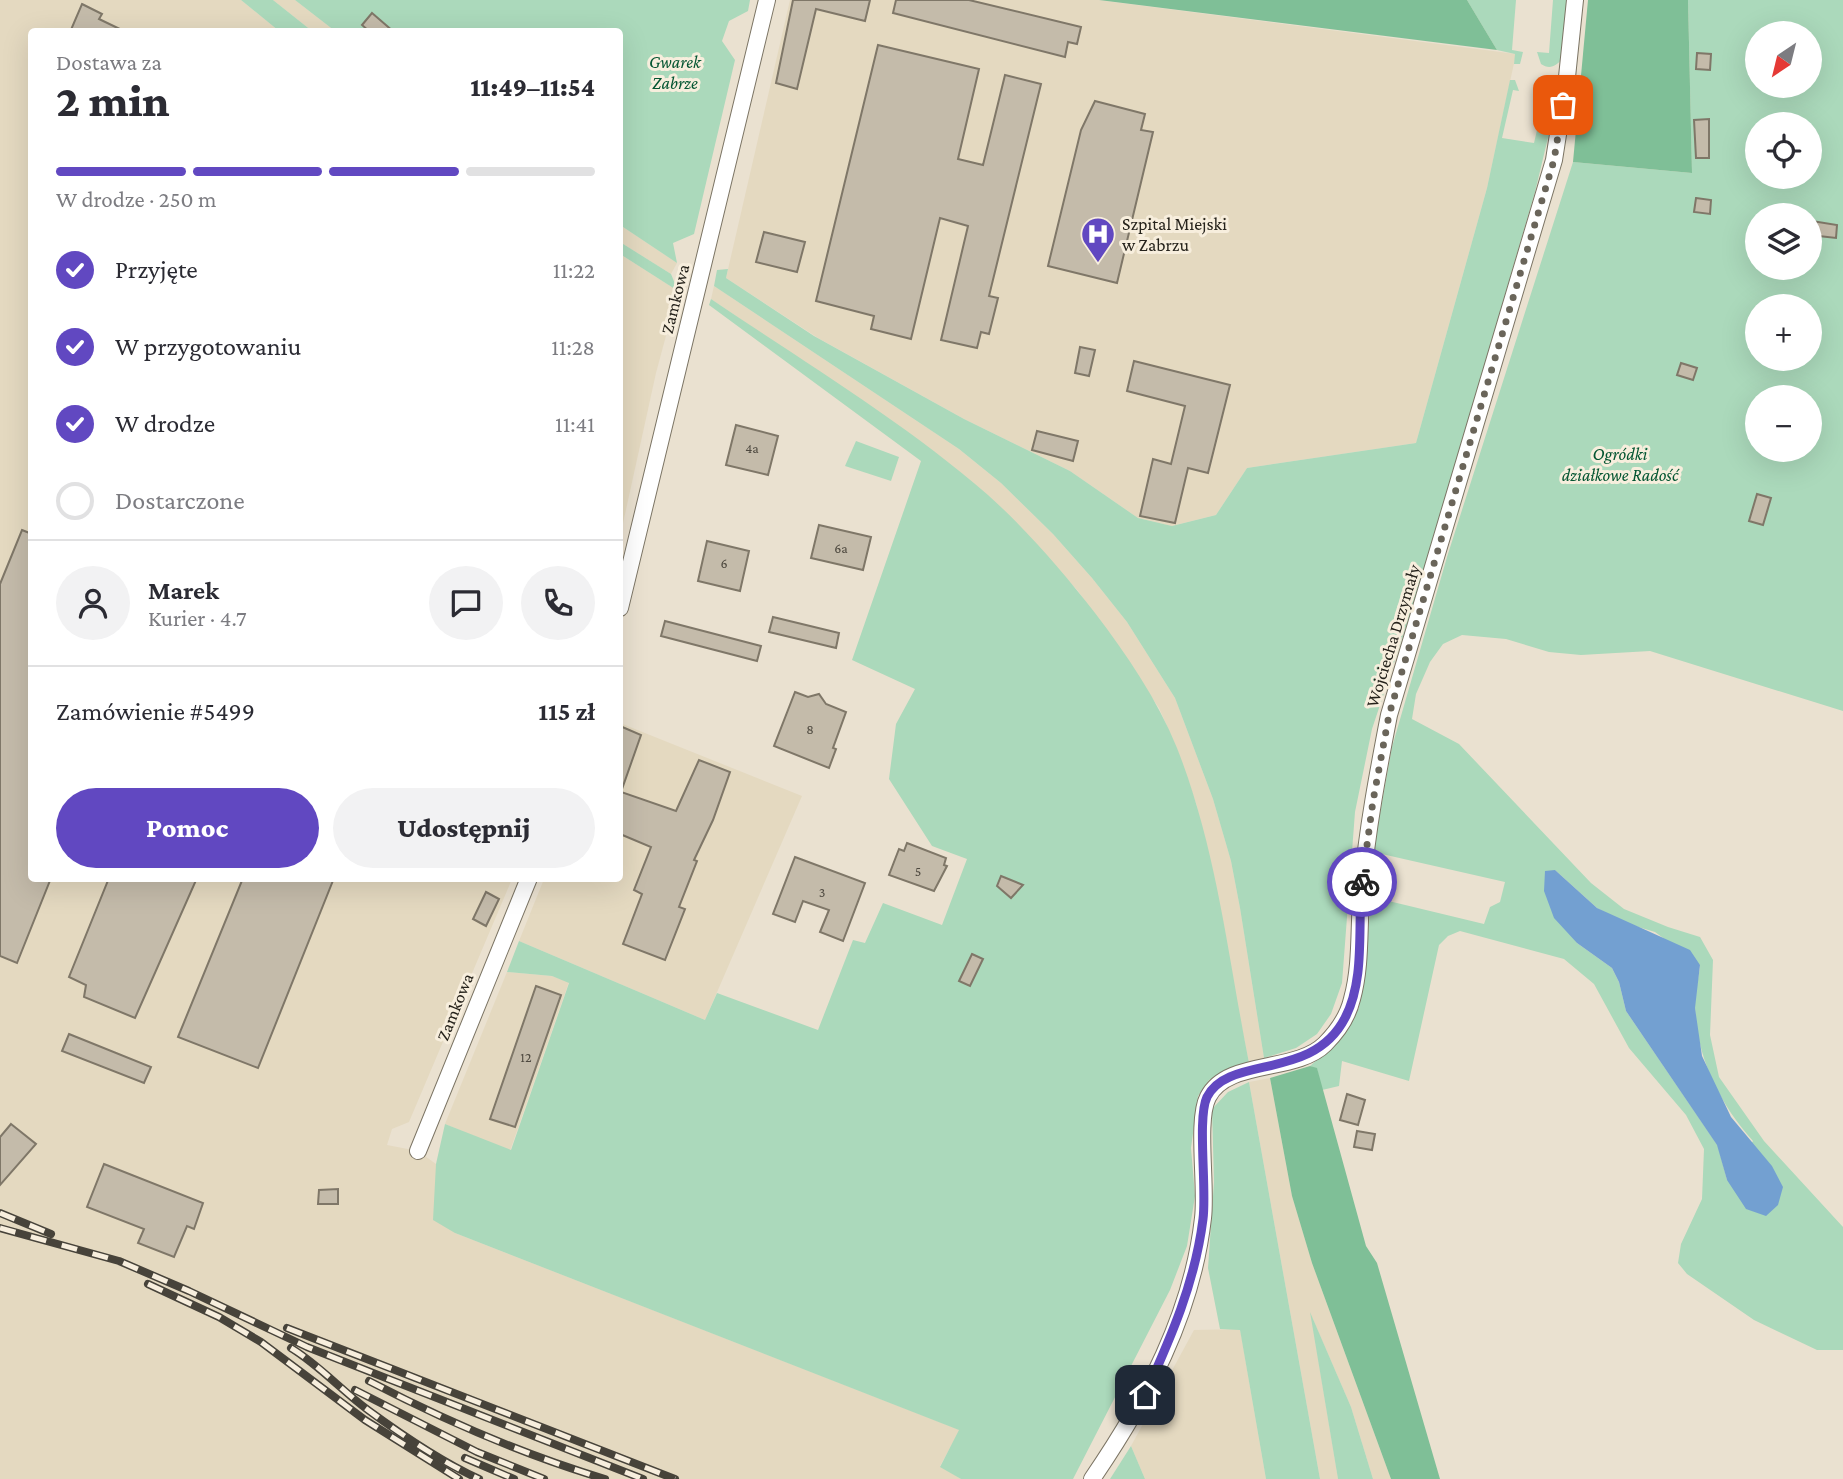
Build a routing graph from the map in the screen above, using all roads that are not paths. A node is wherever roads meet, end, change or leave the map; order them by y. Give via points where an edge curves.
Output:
1 (767, 0) edge
2 (1575, 0) edge
3 (623, 596) edge
4 (527, 882) edge
5 (418, 1151) dead end
6 (1092, 1479) edge

1 - 3 street, Zamkowa
2 - 6 street, Wojciecha Drzymały via 1554,160 1389,715 1365,863 1353,998 1346,1017 1321,1048 1305,1057 1228,1078 1207,1097 1203,1216 1190,1288 1145,1395
4 - 5 street, Zamkowa

